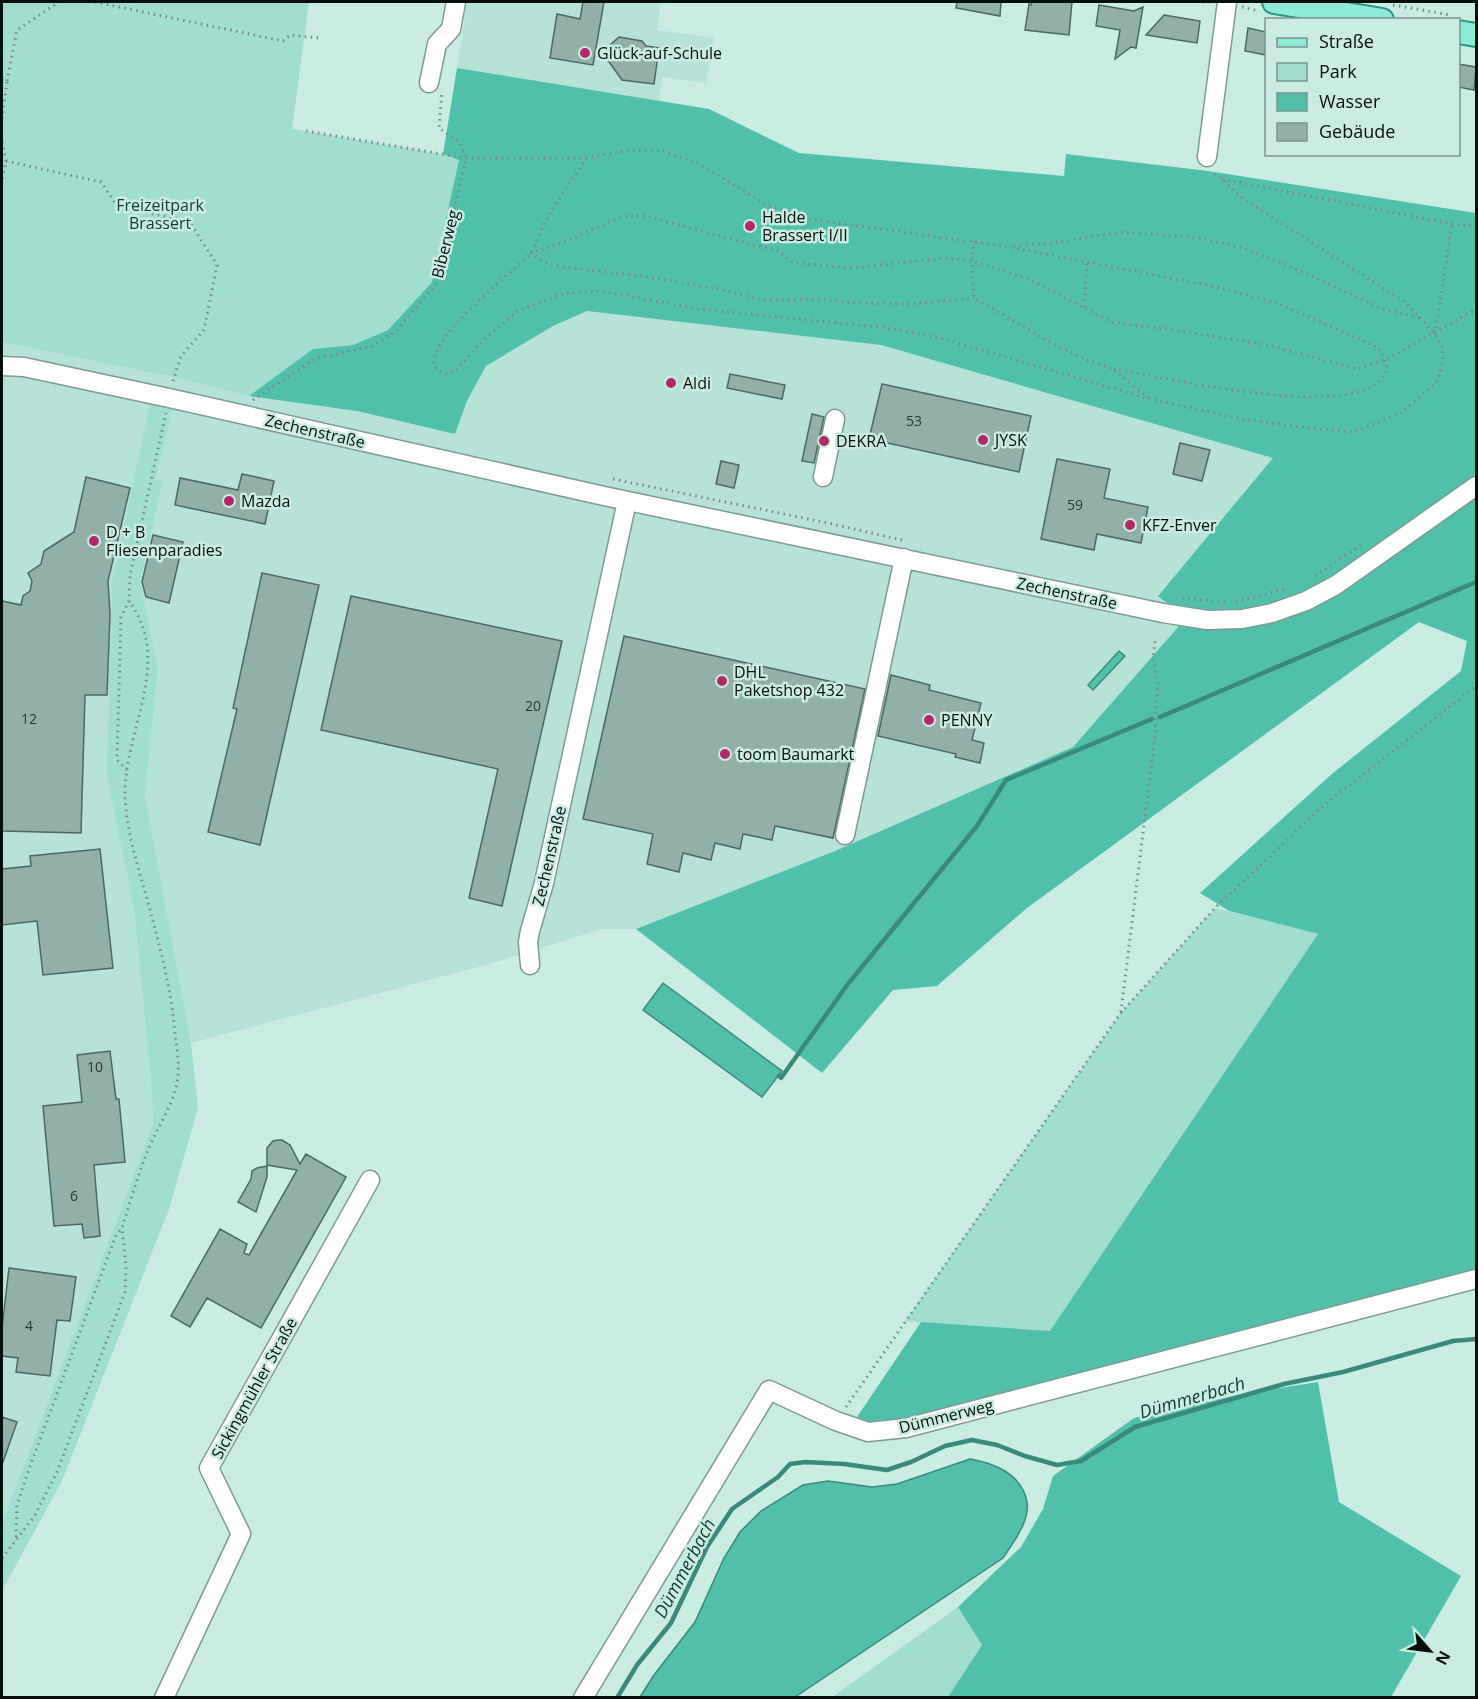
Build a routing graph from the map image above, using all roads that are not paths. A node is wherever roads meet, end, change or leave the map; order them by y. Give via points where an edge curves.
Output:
1 (456, 2) edge
2 (1227, 3) edge
3 (1267, 6) edge
4 (1382, 11) edge
5 (1460, 26) edge
6 (1476, 35) edge
7 (429, 83) road end
8 (1207, 157) road end
9 (2, 366) edge
10 (835, 419) dead end
11 (823, 477) dead end
12 (1476, 486) edge
13 (627, 501) junction
14 (905, 549) junction
15 (845, 835) dead end
16 (530, 965) dead end
17 (370, 1180) dead end
18 (1476, 1280) edge
19 (164, 1698) edge
20 (583, 1698) edge

1 - 7 street via 451,29 437,44
2 - 8 street
3 - 4 main road
5 - 6 main road
9 - 13 street, Zechenstraße via 171,389
10 - 11 street
12 - 14 street, Zechenstraße via 1330,589 1272,613 1242,619 1171,615
13 - 14 street, Zechenstraße
13 - 16 street, Zechenstraße via 530,931
14 - 15 street
17 - 19 street, Sickingmühler Straße via 209,1468 241,1534
18 - 20 street, Dümmerweg via 906,1428 868,1432 769,1390

